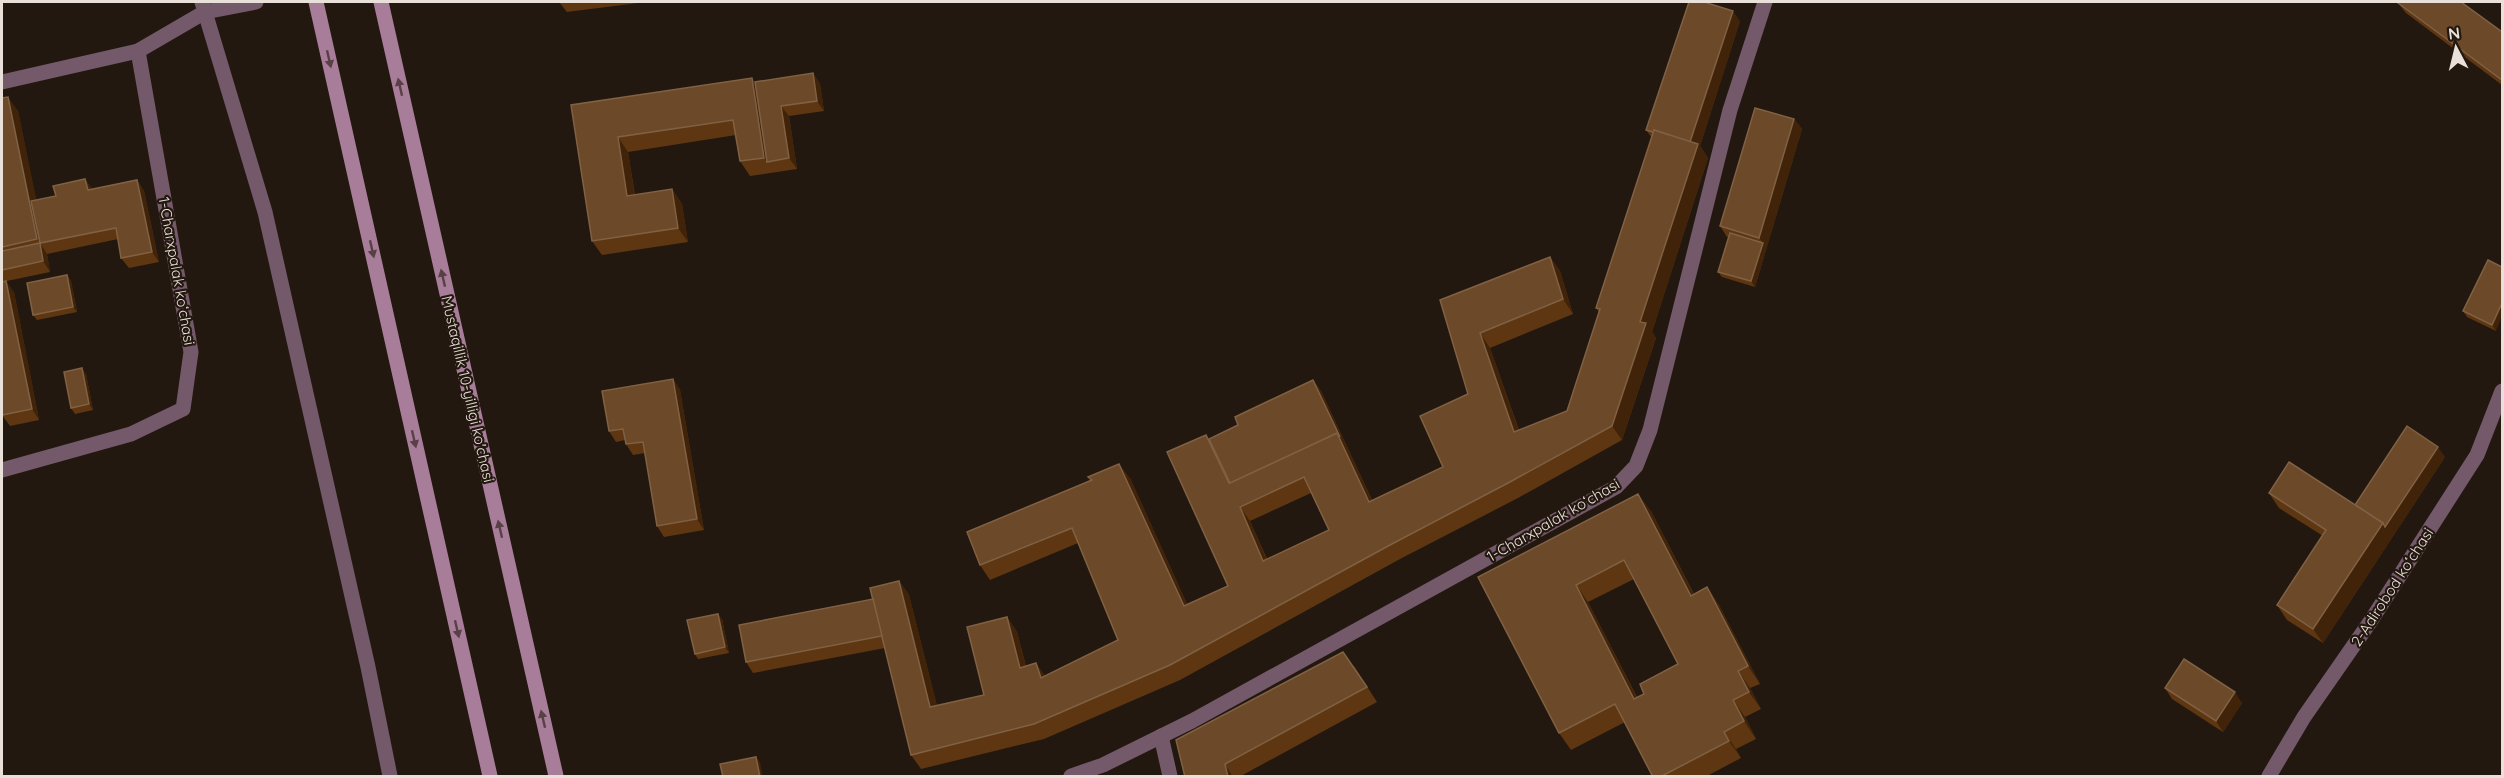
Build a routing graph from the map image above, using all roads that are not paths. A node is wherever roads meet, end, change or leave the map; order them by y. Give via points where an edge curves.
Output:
1 (256, 2) edge
2 (316, 2) edge
3 (381, 2) edge
4 (1765, 2) edge
5 (204, 7) edge
6 (138, 51) junction
7 (2, 82) edge
8 (2502, 391) edge
9 (2, 470) edge
10 (1161, 736) junction
11 (390, 777) edge
12 (490, 777) edge
13 (556, 777) edge
14 (1071, 777) edge
15 (1170, 777) edge
16 (2269, 777) edge

1 - 5 street
2 -> 12 main road
13 -> 3 main road, Mustaqillik 10-yilligi ko'chasi
4 - 10 street, 1-Charxpalak koʻchasi via 1730,110 1650,430 1636,465 1616,487
5 - 6 street
5 - 11 street via 265,212
6 - 7 street
6 - 9 street, 1-Charxpalak koʻchasi via 191,352 183,409 131,434
8 - 16 street, 2-Adirobod koʻchasi via 2477,455 2304,717
10 - 14 street, 1-Charxpalak koʻchasi
10 - 15 street

